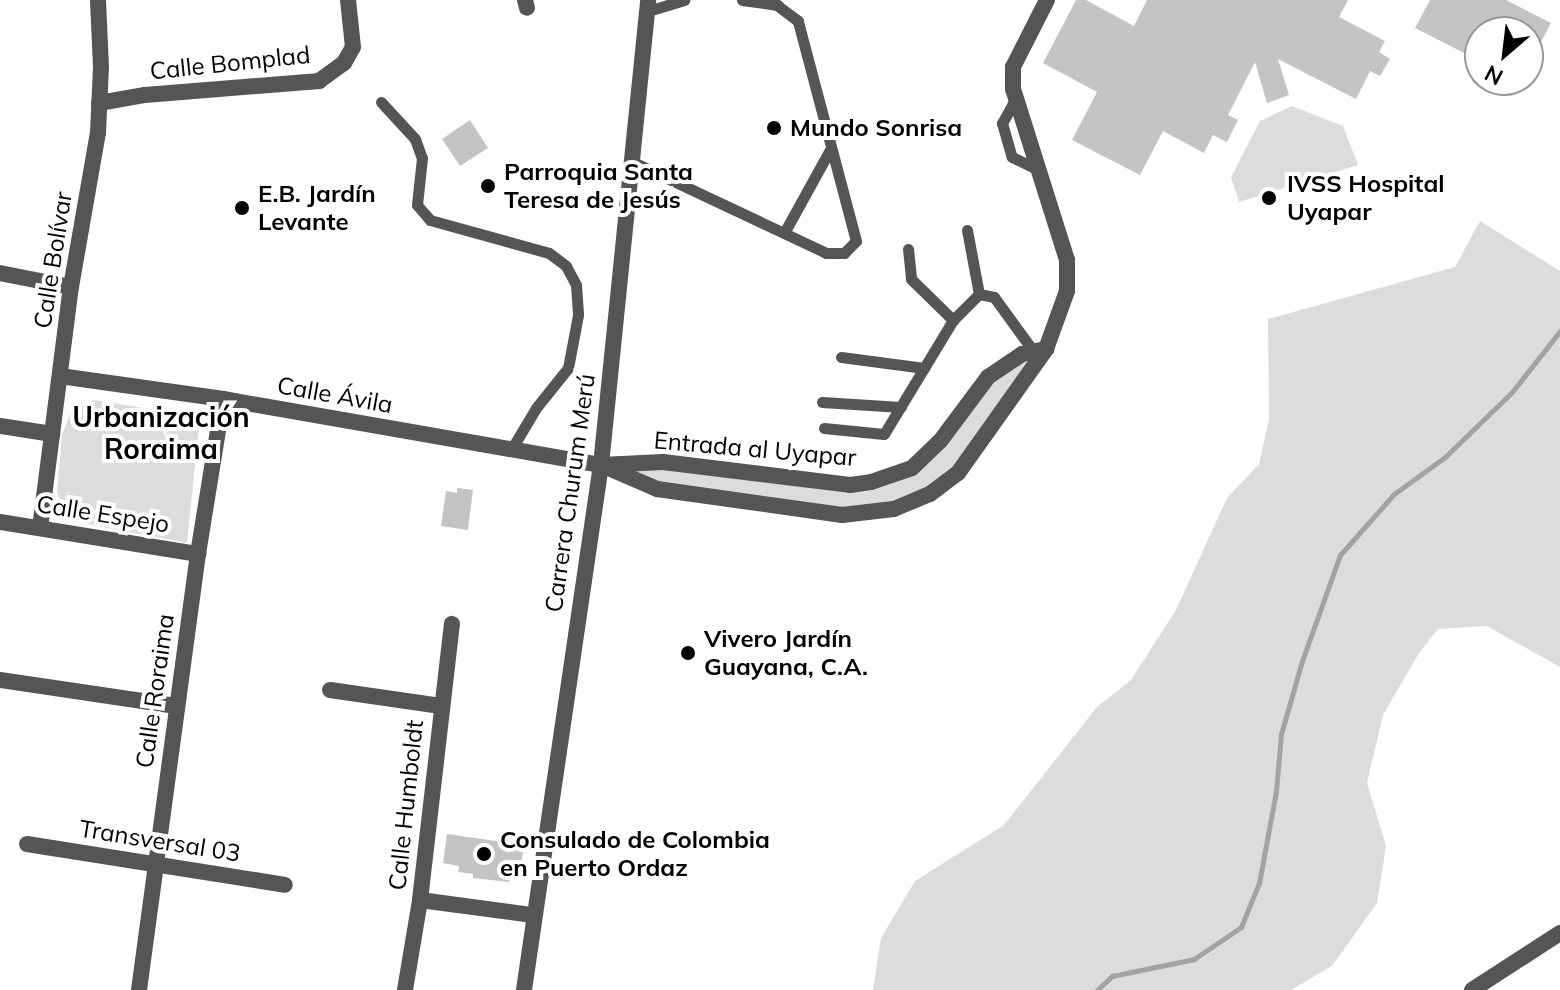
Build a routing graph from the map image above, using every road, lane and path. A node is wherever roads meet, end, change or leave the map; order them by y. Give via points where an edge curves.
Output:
1 (98, 0) edge
2 (348, 0) edge
3 (684, 0) edge
4 (742, 0) edge
5 (1047, 0) edge
6 (774, 2) edge
7 (648, 6) edge
8 (381, 102) dead end
9 (99, 103) junction
10 (831, 148) junction
11 (633, 162) junction
12 (967, 230) dead end
13 (784, 233) junction
14 (908, 249) dead end
15 (0, 273) edge
16 (71, 287) junction
17 (979, 294) junction
18 (953, 320) junction
19 (1040, 351) junction
20 (841, 357) dead end
21 (924, 368) junction
22 (60, 376) junction
23 (223, 399) junction
24 (822, 402) dead end
25 (901, 407) junction
26 (0, 426) edge
27 (824, 428) dead end
28 (52, 434) junction
29 (511, 450) junction
30 (601, 465) junction
31 (0, 522) edge
32 (40, 528) junction
33 (198, 554) junction
34 (452, 624) dead end
35 (0, 680) edge
36 (330, 690) dead end
37 (176, 706) junction
38 (441, 706) junction
39 (27, 844) dead end
40 (157, 864) junction
41 (285, 885) dead end
42 (420, 900) junction
43 (533, 915) junction
44 (1560, 933) edge
45 (139, 990) edge
46 (405, 990) edge
47 (524, 990) edge
48 (1472, 990) edge

1 - 9 street, Calle Bolívar
2 - 9 street, Calle Bomplad via 353,47 344,63 319,81
3 - 7 lane
4 - 6 lane
5 - 19 street via 1013,67 1016,98 1069,275 1064,307
6 - 10 lane via 798,21
7 - 11 street, Carrera Churum Merú
8 - 29 lane via 415,139 422,158 417,205 430,220 549,253 566,266 576,285 578,315 568,368
9 - 16 street, Calle Bolívar
10 - 13 lane
10 - 13 lane via 856,241 844,253 826,253
11 - 13 lane
11 - 30 street, Carrera Churum Merú
12 - 17 lane
14 - 18 lane via 911,279
15 - 16 street
16 - 22 street, Calle Bolívar
17 - 18 lane
17 - 19 lane via 994,297
18 - 21 lane
19 - 30 street, Entrada al Uyapar via 1007,361 988,377 941,440 912,468 871,482 829,484 663,462
19 - 30 street, Entrada al Uyapar via 958,473 930,494 894,509 842,515 788,509 657,489
20 - 21 lane
21 - 25 lane
22 - 23 street, Calle Ávila
22 - 28 street, Calle Bolívar
23 - 29 street, Calle Ávila
23 - 33 street, Calle Roraima
24 - 25 lane
25 - 27 lane via 882,435
26 - 28 street
28 - 32 street, Calle Bolívar
29 - 30 street, Calle Ávila
30 - 43 street, Carrera Churum Merú
31 - 32 street, Calle Espejo
32 - 33 street, Calle Espejo
33 - 37 street, Calle Roraima
34 - 38 street, Calle Humboldt
35 - 37 street
36 - 38 street
37 - 40 street, Calle Roraima
38 - 42 street, Calle Humboldt
39 - 40 street, Transversal 03
40 - 41 street, Transversal 03
40 - 45 street, Calle Roraima
42 - 43 street
42 - 46 street, Calle Humboldt
43 - 47 street, Carrera Churum Merú
44 - 48 street

